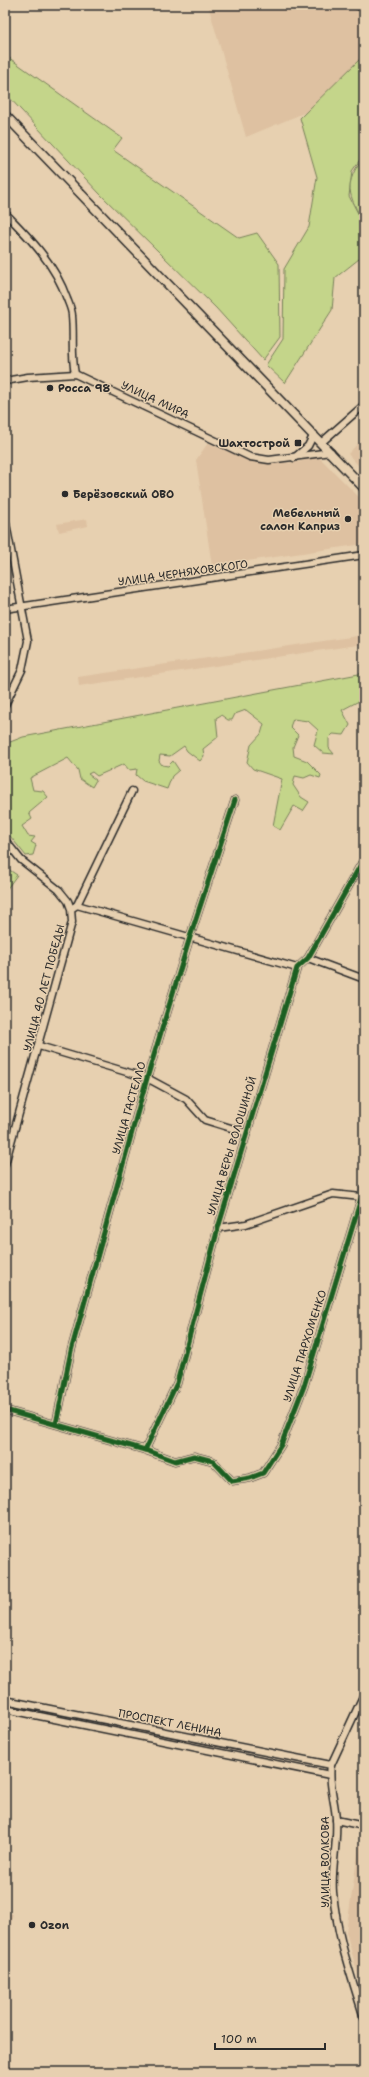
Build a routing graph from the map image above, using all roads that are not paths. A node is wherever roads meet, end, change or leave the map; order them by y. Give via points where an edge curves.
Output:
1 (357, 5) edge
2 (364, 8) edge
3 (5, 115) edge
4 (5, 213) edge
5 (76, 374) junction
6 (5, 381) edge
7 (364, 405) edge
8 (314, 434) junction
9 (322, 442) junction
10 (332, 452) junction
11 (294, 458) junction
12 (364, 488) edge
13 (5, 518) edge
14 (364, 555) edge
15 (22, 606) junction
16 (5, 609) edge
17 (5, 705) edge
18 (132, 791) dead end
19 (235, 800) dead end
20 (5, 840) edge
21 (364, 859) edge
22 (74, 907) junction
23 (190, 937) junction
24 (308, 958) junction
25 (296, 968) junction
26 (364, 979) edge
27 (38, 1046) junction
28 (147, 1078) junction
29 (247, 1133) junction
30 (5, 1164) edge
31 (364, 1188) edge
32 (361, 1197) junction
33 (218, 1228) junction
34 (5, 1410) edge
35 (56, 1424) junction
36 (145, 1450) junction
37 (364, 1694) edge
38 (5, 1700) edge
39 (5, 1709) edge
40 (331, 1765) junction
41 (330, 1775) junction
42 (336, 1820) junction
43 (364, 1826) edge
44 (364, 2018) edge

1 - 2 street
3 - 8 main road
4 - 5 street via 31,239 62,285 72,314 72,362
5 - 6 street, УЛИЦА МИРА
5 - 11 street, УЛИЦА МИРА via 250,457 269,460
7 - 9 street
8 - 9 main road
8 - 11 street via 308,446
9 - 10 main road
10 - 11 street, УЛИЦА МИРА
10 - 12 main road
13 - 15 street
14 - 15 street, УЛИЦА ЧЕРНЯХОВСКОГО
15 - 16 street, УЛИЦА ЧЕРНЯХОВСКОГО
15 - 17 street via 28,641 22,670
18 - 22 street
19 - 23 street, УЛИЦА ГАСТЕЛЛО
20 - 22 street via 21,860 59,890
21 - 24 street
22 - 23 street
22 - 27 street, УЛИЦА 40 ЛЕТ ПОБЕДЫ
23 - 25 street
23 - 28 street, УЛИЦА ГАСТЕЛЛО
24 - 25 street
24 - 26 street
25 - 29 street, УЛИЦА ВЕРЫ ВОЛОШИНОЙ
27 - 28 street
27 - 30 street, УЛИЦА 40 ЛЕТ ПОБЕДЫ
28 - 29 street via 186,1098 206,1120
28 - 35 street, УЛИЦА ГАСТЕЛЛО via 71,1351
29 - 33 street, УЛИЦА ВЕРЫ ВОЛОШИНОЙ
31 - 32 street, УЛИЦА ПАРХОМЕНКО
32 - 33 street via 333,1194 246,1224
32 - 36 street, УЛИЦА ПАРХОМЕНКО via 304,1386 281,1445 263,1472 250,1478 232,1481 212,1461 194,1456 175,1461
33 - 36 street, УЛИЦА ВЕРЫ ВОЛОШИНОЙ via 177,1383
34 - 35 street
35 - 36 street
37 - 40 street, УЛИЦА ВОЛКОВА
38 - 40 street, ПРОСПЕКТ ЛЕНИНА
39 - 41 street, ПРОСПЕКТ ЛЕНИНА
40 - 41 street, УЛИЦА ВОЛКОВА
41 - 42 street, УЛИЦА ВОЛКОВА
42 - 43 street
42 - 44 street, УЛИЦА ВОЛКОВА via 333,1890 337,1925 341,1947

